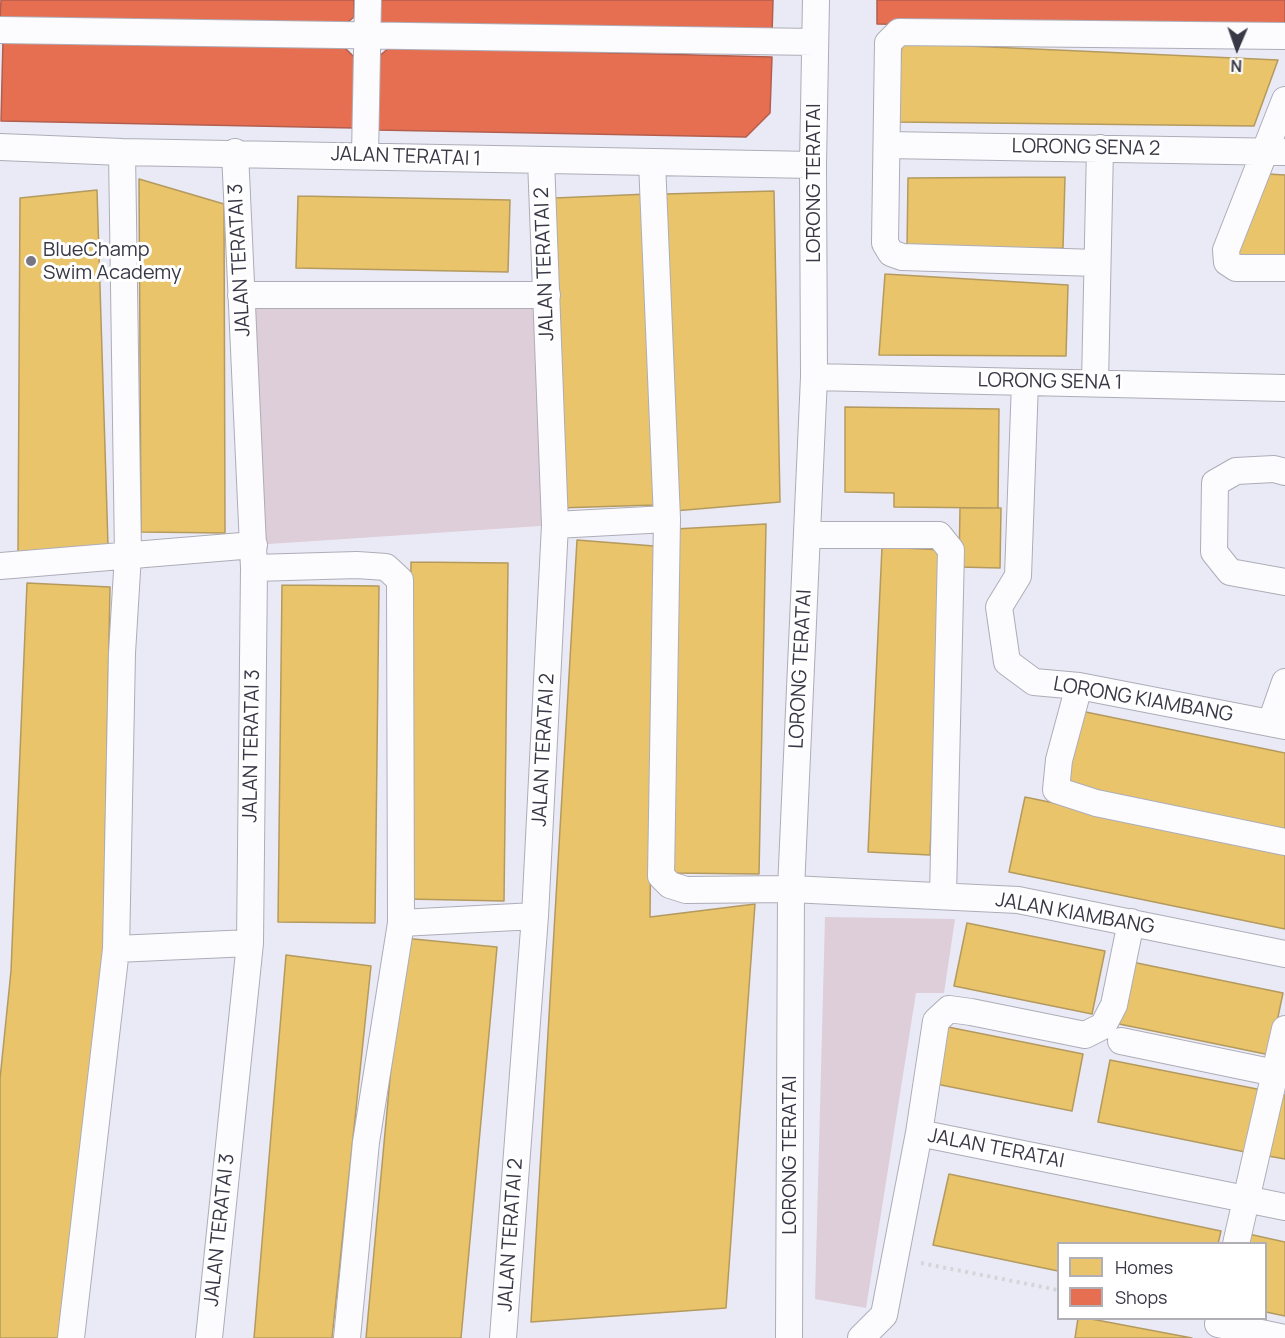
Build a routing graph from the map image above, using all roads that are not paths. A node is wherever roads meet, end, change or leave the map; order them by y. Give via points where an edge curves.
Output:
1 (368, 0) edge
2 (816, 0) edge
3 (0, 30) edge
4 (367, 36) junction
5 (1285, 36) edge
6 (815, 42) junction
7 (1285, 100) edge
8 (887, 145) junction
9 (0, 147) edge
10 (1100, 148) junction
11 (122, 152) junction
12 (235, 152) junction
13 (1276, 152) edge
14 (365, 156) junction
15 (542, 160) junction
16 (652, 162) junction
17 (813, 165) junction
18 (1097, 263) junction
19 (1285, 268) edge
20 (241, 295) junction
21 (547, 296) junction
22 (814, 377) junction
23 (1025, 382) junction
24 (1283, 382) edge
25 (1095, 383) junction
26 (1285, 472) edge
27 (667, 519) junction
28 (555, 525) junction
29 (807, 535) junction
30 (128, 555) junction
31 (254, 557) junction
32 (0, 567) edge
33 (1285, 582) edge
34 (1285, 682) edge
35 (1079, 686) junction
36 (1278, 724) edge
37 (1285, 842) edge
38 (791, 889) junction
39 (943, 896) junction
40 (535, 916) junction
41 (1131, 922) junction
42 (401, 923) junction
43 (250, 943) junction
44 (116, 949) junction
45 (1285, 954) edge
46 (1285, 1029) edge
47 (1121, 1041) dead end
48 (1280, 1074) edge
49 (919, 1133) junction
50 (1245, 1200) junction
51 (1285, 1207) edge
52 (1236, 1242) edge
53 (1219, 1320) edge
54 (71, 1338) edge
55 (209, 1338) edge
56 (347, 1338) edge
57 (503, 1338) edge
58 (789, 1338) edge
59 (861, 1338) edge
60 (1285, 1338) edge

1 - 4 street
2 - 6 street, LORONG TERATAI
3 - 4 street
4 - 6 street
4 - 14 street
5 - 8 street via 899,32 888,43
6 - 17 street, LORONG TERATAI
7 - 13 street
8 - 10 street, LORONG SENA 2
8 - 18 street via 885,243 891,254
9 - 11 street, JALAN TERATAI 1
10 - 13 street, LORONG SENA 2
10 - 18 street
11 - 12 street, JALAN TERATAI 1
11 - 30 street
12 - 14 street, JALAN TERATAI 1
12 - 20 street, JALAN TERATAI 3
13 - 19 street via 1226,250 1227,262 1236,268
14 - 15 street, JALAN TERATAI 1
15 - 16 street, JALAN TERATAI 1
15 - 21 street, JALAN TERATAI 2
16 - 17 street, JALAN TERATAI 1
16 - 27 street
17 - 22 street, LORONG TERATAI
18 - 25 street
20 - 21 street
20 - 31 street, JALAN TERATAI 3
21 - 28 street, JALAN TERATAI 2
22 - 23 street, LORONG SENA 1
22 - 29 street, LORONG TERATAI
23 - 25 street, LORONG SENA 1
23 - 35 street, LORONG KIAMBANG via 1018,576 999,607 1007,662 1034,682
24 - 25 street, LORONG SENA 1
26 - 33 street via 1236,471 1215,483 1214,552 1230,572
27 - 28 street
27 - 38 street, JALAN KIAMBANG via 661,876 670,885 686,890
28 - 40 street, JALAN TERATAI 2
29 - 38 street, LORONG TERATAI
29 - 39 street via 939,535 951,550
30 - 31 street
30 - 32 street
30 - 44 street via 122,653
31 - 42 street via 386,567 400,580
31 - 43 street, JALAN TERATAI 3
34 - 36 street
35 - 36 street, LORONG KIAMBANG
35 - 37 street via 1059,760 1056,790 1096,803
38 - 39 street, JALAN KIAMBANG
38 - 58 street, LORONG TERATAI
39 - 41 street, JALAN KIAMBANG via 1018,900
40 - 42 street
40 - 57 street, JALAN TERATAI 2
41 - 45 street, JALAN KIAMBANG
41 - 49 street via 1114,1005 1103,1026 1085,1035 949,1010 936,1021
42 - 56 street via 366,1142
43 - 44 street
43 - 55 street, JALAN TERATAI 3
44 - 54 street
46 - 48 street
47 - 48 street
48 - 50 street
49 - 50 street, JALAN TERATAI
49 - 59 street, JALAN TERATAI via 884,1315
50 - 51 street, JALAN TERATAI
50 - 52 street
53 - 60 street via 1218,1324

